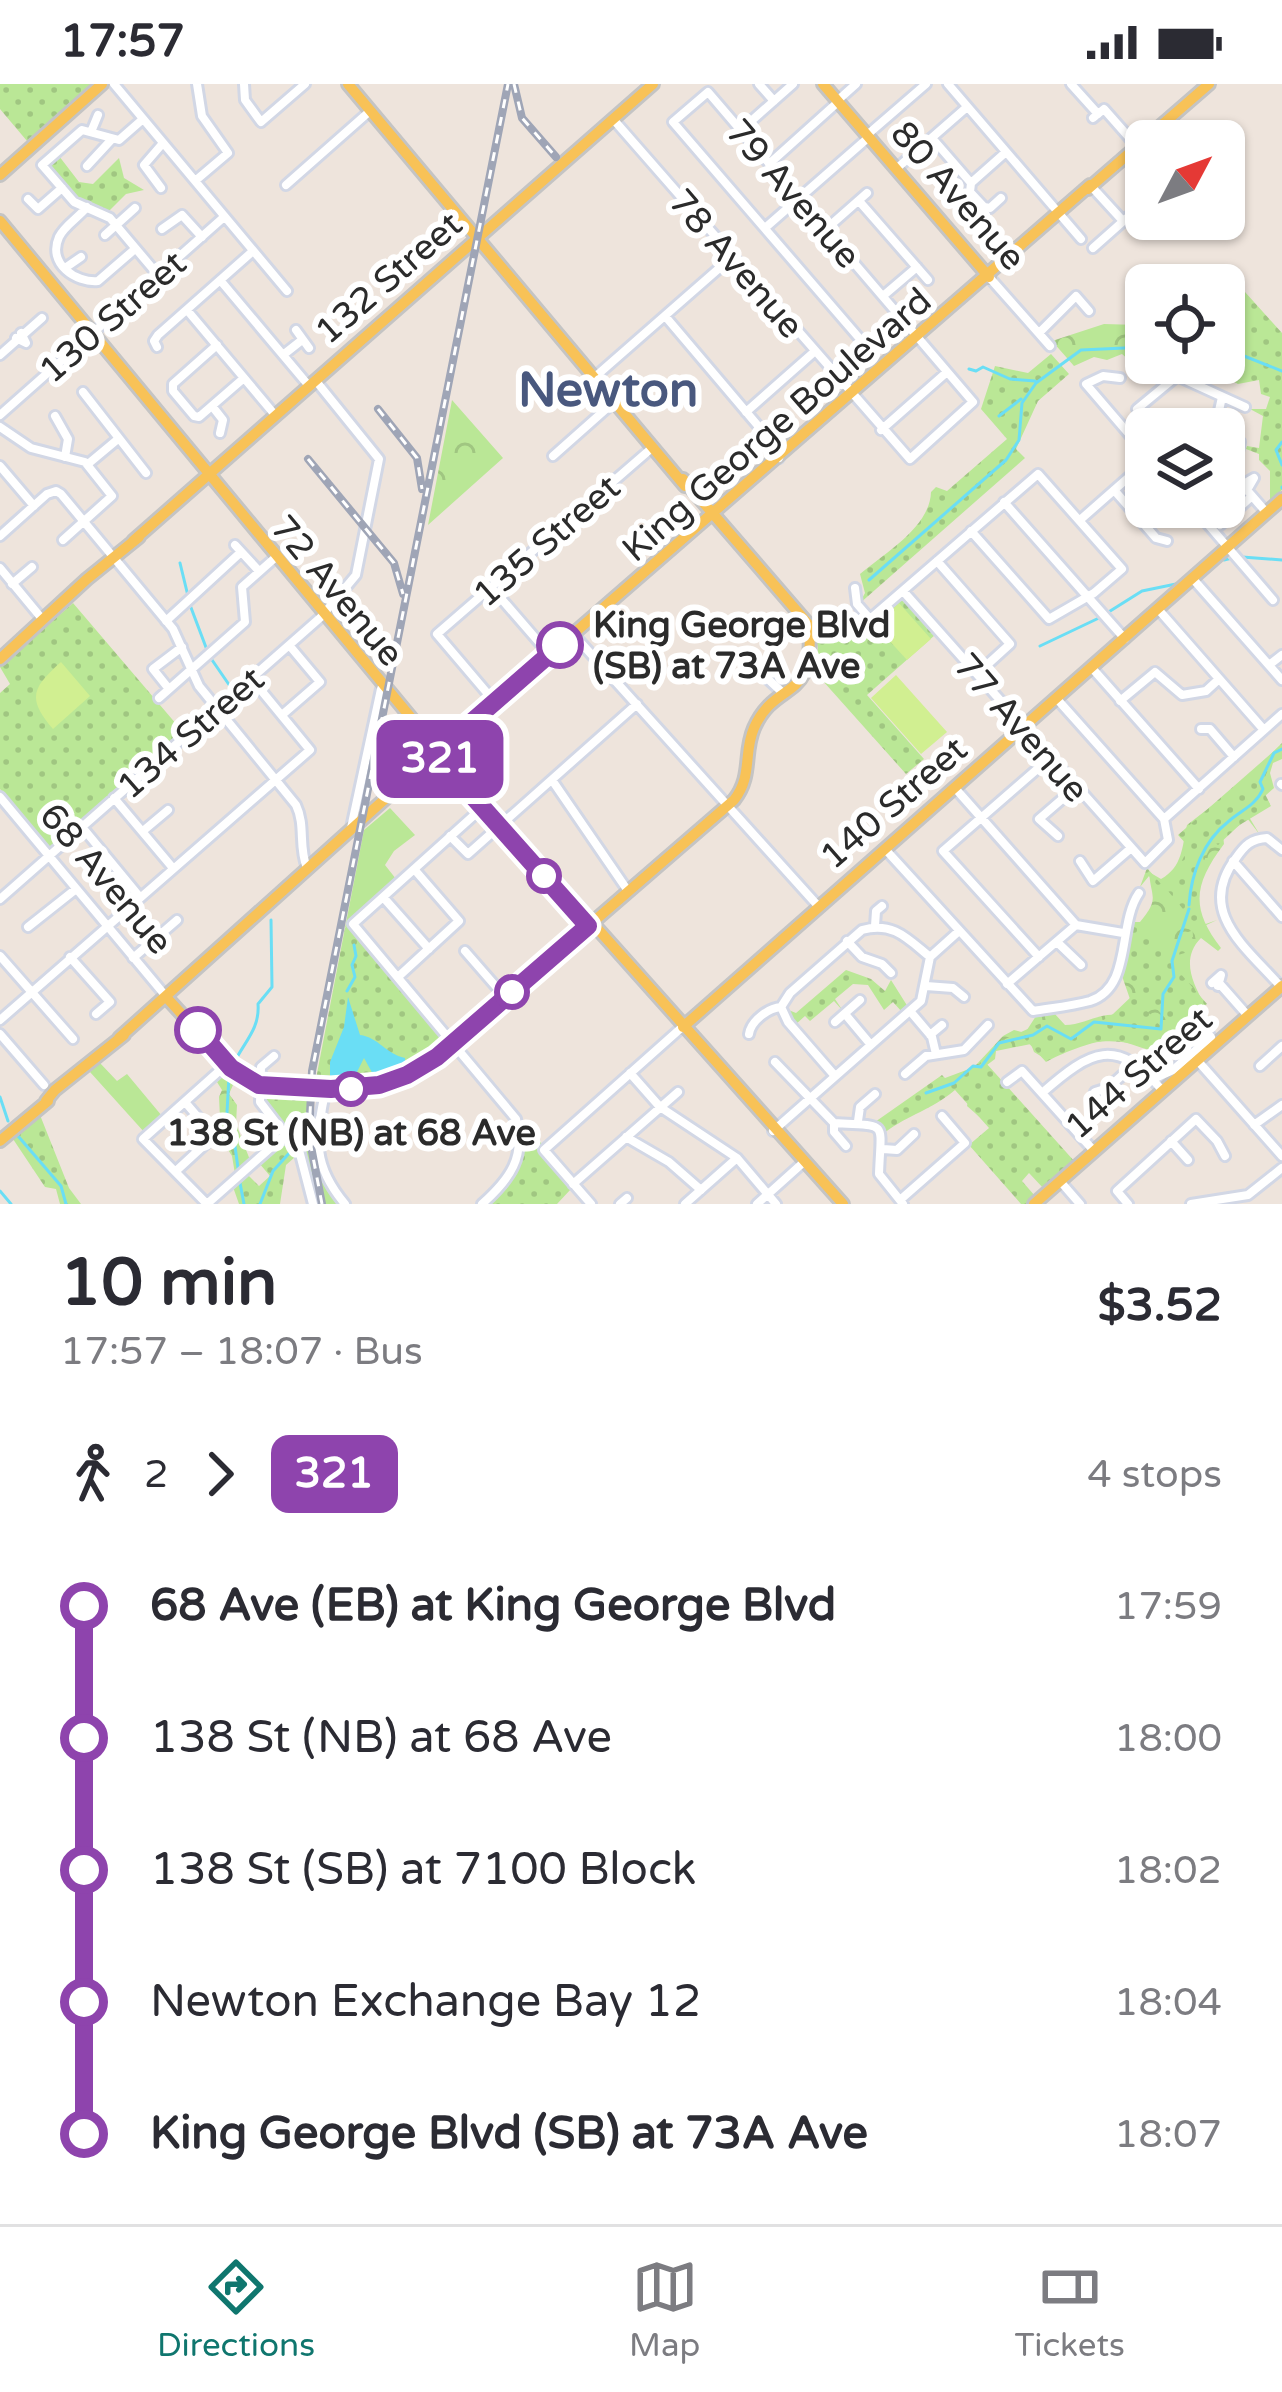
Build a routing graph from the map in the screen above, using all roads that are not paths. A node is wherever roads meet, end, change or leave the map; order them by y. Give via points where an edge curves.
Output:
1 (99, 84) edge
2 (114, 84) edge
3 (197, 84) edge
4 (244, 84) edge
5 (305, 84) edge
6 (348, 84) edge
7 (652, 84) edge
8 (759, 84) edge
9 (793, 84) edge
10 (823, 84) edge
11 (856, 84) edge
12 (926, 84) edge
13 (948, 84) edge
14 (1071, 84) edge
15 (1205, 84) edge
16 (774, 101) junction
17 (838, 101) junction
18 (967, 107) junction
19 (371, 111) junction
20 (98, 115) dead end
21 (143, 119) junction
22 (613, 119) junction
23 (1162, 120) edge
24 (740, 130) junction
25 (92, 132) junction
26 (1125, 133) edge
27 (868, 136) junction
28 (932, 138) junction
29 (112, 139) junction
30 (163, 143) junction
31 (1006, 152) junction
32 (1125, 152) edge
33 (769, 164) junction
34 (87, 166) dead end
35 (896, 169) junction
36 (0, 172) edge
37 (195, 181) junction
38 (1094, 181) junction
39 (971, 183) junction
40 (286, 185) dead end
41 (62, 188) junction
42 (161, 188) dead end
43 (1001, 198) dead end
44 (28, 199) dead end
45 (799, 199) junction
46 (87, 207) junction
47 (135, 208) dead end
48 (1058, 213) junction
49 (224, 217) junction
50 (1123, 221) joint
51 (0, 224) edge
52 (116, 225) junction
53 (765, 228) junction
54 (162, 229) dead end
55 (825, 230) junction
56 (105, 236) dead end
57 (202, 236) junction
58 (478, 237) junction
59 (1081, 239) dead end
60 (1093, 248) dead end
61 (135, 249) junction
62 (253, 251) junction
63 (80, 257) dead end
64 (732, 257) junction
65 (916, 267) junction
66 (65, 268) junction
67 (987, 274) junction
68 (158, 275) junction
69 (220, 280) junction
70 (928, 280) dead end
71 (287, 291) dead end
72 (883, 296) junction
73 (187, 310) junction
74 (1089, 311) dead end
75 (665, 316) junction
76 (900, 316) junction
77 (42, 317) dead end
78 (1039, 333) junction
79 (91, 334) junction
80 (917, 337) junction
81 (217, 345) junction
82 (866, 346) junction
83 (1050, 346) dead end
84 (157, 347) dead end
85 (309, 348) dead end
86 (814, 352) junction
87 (0, 355) edge
88 (283, 355) junction
89 (854, 355) dead end
90 (947, 372) junction
91 (596, 376) junction
92 (244, 378) junction
93 (1120, 378) dead end
94 (312, 383) junction
95 (652, 383) dead end
96 (83, 392) dead end
97 (848, 392) junction
98 (1222, 397) junction
99 (620, 404) junction
100 (212, 406) junction
101 (1245, 407) dead end
102 (1139, 408) edge
103 (1219, 408) edge
104 (746, 412) junction
105 (0, 415) edge
106 (55, 416) dead end
107 (275, 416) junction
108 (0, 428) edge
109 (881, 430) junction
110 (1125, 432) edge
111 (220, 433) dead end
112 (118, 439) junction
113 (655, 446) junction
114 (553, 456) dead end
115 (65, 457) junction
116 (779, 457) junction
117 (909, 460) joint
118 (88, 464) junction
119 (0, 466) edge
120 (146, 473) dead end
121 (207, 475) junction
122 (1125, 479) edge
123 (1114, 490) junction
124 (1247, 490) joint
125 (1245, 493) edge
126 (1282, 500) edge
127 (1004, 502) junction
128 (34, 506) junction
129 (1267, 513) junction
130 (713, 519) junction
131 (1080, 520) junction
132 (83, 521) junction
133 (1211, 528) edge
134 (971, 531) junction
135 (0, 536) edge
136 (63, 540) dead end
137 (1167, 542) dead end
138 (1228, 548) junction
139 (114, 558) junction
140 (276, 558) junction
141 (937, 562) junction
142 (32, 567) dead end
143 (0, 568) edge
144 (260, 572) junction
145 (1193, 579) junction
146 (13, 584) junction
147 (492, 588) junction
148 (855, 588) dead end
149 (903, 591) junction
150 (777, 592) junction
151 (1088, 597) junction
152 (1273, 600) dead end
153 (1158, 609) junction
154 (323, 615) junction
155 (803, 615) junction
156 (44, 619) junction
157 (166, 621) junction
158 (809, 632) junction
159 (576, 635) junction
160 (1125, 639) junction
161 (290, 645) junction
162 (182, 647) junction
163 (741, 654) dead end
164 (550, 655) junction
165 (1282, 655) edge
166 (0, 659) edge
167 (1269, 665) junction
168 (1092, 668) junction
169 (191, 669) junction
170 (976, 674) junction
171 (251, 679) junction
172 (1219, 679) junction
173 (1282, 680) edge
174 (526, 682) junction
175 (169, 689) junction
176 (381, 689) junction
177 (785, 695) junction
178 (159, 698) dead end
179 (1057, 699) junction
180 (1120, 701) junction
181 (637, 704) junction
182 (497, 705) junction
183 (218, 708) junction
184 (1282, 714) edge
185 (282, 716) junction
186 (1024, 728) junction
187 (1201, 729) dead end
188 (1264, 730) junction
189 (442, 755) junction
190 (1234, 757) junction
191 (1050, 758) junction
192 (552, 780) junction
193 (278, 781) junction
194 (956, 788) junction
195 (1075, 788) junction
196 (1198, 789) junction
197 (0, 796) edge
198 (114, 798) junction
199 (728, 806) junction
200 (482, 808) junction
201 (167, 810) dead end
202 (981, 818) junction
203 (1163, 819) junction
204 (501, 825) junction
205 (82, 827) junction
206 (143, 831) junction
207 (350, 834) junction
208 (451, 836) junction
209 (1058, 836) dead end
210 (885, 849) junction
211 (1130, 849) junction
212 (1282, 850) edge
213 (49, 856) junction
214 (1080, 861) dead end
215 (1233, 861) junction
216 (172, 867) junction
217 (414, 869) junction
218 (309, 870) junction
219 (76, 889) junction
220 (628, 891) junction
221 (1139, 892) dead end
222 (139, 896) junction
223 (382, 897) junction
224 (0, 898) edge
225 (819, 907) junction
226 (882, 907) dead end
227 (1282, 917) edge
228 (177, 920) dead end
229 (106, 925) junction
230 (591, 926) junction
231 (875, 926) junction
232 (1076, 926) junction
233 (28, 927) dead end
234 (959, 932) junction
235 (1123, 933) junction
236 (847, 941) junction
237 (1057, 942) junction
238 (429, 949) junction
239 (464, 951) dead end
240 (0, 956) edge
241 (70, 957) junction
242 (930, 957) junction
243 (1039, 957) junction
244 (133, 958) junction
245 (1081, 965) dead end
246 (891, 973) dead end
247 (398, 976) junction
248 (1219, 983) dead end
249 (1007, 984) junction
250 (926, 986) junction
251 (1281, 986) edge
252 (31, 992) junction
253 (168, 997) junction
254 (505, 997) junction
255 (964, 997) dead end
256 (860, 1000) dead end
257 (782, 1007) junction
258 (910, 1011) junction
259 (96, 1014) dead end
260 (845, 1014) junction
261 (1248, 1016) junction
262 (0, 1020) edge
263 (835, 1022) dead end
264 (942, 1025) dead end
265 (988, 1025) dead end
266 (682, 1028) junction
267 (198, 1034) junction
268 (749, 1034) dead end
269 (1208, 1034) dead end
270 (930, 1035) junction
271 (73, 1039) dead end
272 (2, 1041) edge
273 (454, 1045) junction
274 (871, 1045) junction
275 (1280, 1052) edge
276 (936, 1054) junction
277 (274, 1056) dead end
278 (1197, 1060) junction
279 (224, 1062) junction
280 (775, 1062) dead end
281 (1137, 1062) junction
282 (1260, 1066) dead end
283 (630, 1073) junction
284 (905, 1074) dead end
285 (835, 1077) junction
286 (1153, 1079) junction
287 (1007, 1082) dead end
288 (44, 1084) dead end
289 (259, 1087) junction
290 (1162, 1090) junction
291 (678, 1092) dead end
292 (1095, 1092) dead end
293 (325, 1093) junction
294 (1042, 1093) junction
295 (874, 1094) dead end
296 (809, 1100) junction
297 (185, 1102) junction
298 (1282, 1105) edge
299 (660, 1107) junction
300 (942, 1116) dead end
301 (858, 1120) junction
302 (834, 1123) junction
303 (1254, 1125) junction
304 (774, 1130) junction
305 (914, 1134) dead end
306 (285, 1135) junction
307 (626, 1137) junction
308 (0, 1141) edge
309 (1171, 1141) junction
310 (846, 1146) dead end
311 (883, 1149) junction
312 (1094, 1151) junction
313 (1225, 1156) dead end
314 (1282, 1156) edge
315 (737, 1158) junction
316 (1188, 1160) dead end
317 (803, 1163) junction
318 (1282, 1168) edge
319 (176, 1171) junction
320 (1060, 1180) junction
321 (573, 1184) junction
322 (701, 1190) junction
323 (768, 1194) junction
324 (1232, 1201) edge
325 (902, 1202) edge
326 (207, 1204) edge
327 (313, 1204) edge
328 (345, 1204) edge
329 (482, 1204) edge
330 (592, 1204) edge
331 (685, 1204) edge
332 (758, 1204) edge
333 (776, 1204) edge
334 (840, 1204) edge
335 (1034, 1204) edge
336 (1080, 1204) edge
337 (1128, 1204) edge
338 (1191, 1204) edge

1 - 36 main road
2 - 21 street
3 - 37 street via 202,116 228,153
4 - 5 street via 261,122
6 - 19 main road
7 - 22 main road, 132 Street
8 - 16 street
9 - 16 street
10 - 17 main road, 80 Avenue
11 - 17 street
12 - 27 street
13 - 18 street
14 - 26 street via 1096,116 1104,109
15 - 23 main road, King George Boulevard
15 - 38 main road, King George Boulevard
16 - 24 street
17 - 27 main road, 80 Avenue
17 - 33 street
18 - 28 street
18 - 31 street
19 - 40 street
19 - 58 main road
20 - 25 street
21 - 29 street
21 - 30 street
22 - 58 main road, 132 Street
22 - 64 street, 78 Avenue
24 - 33 street, 79 Avenue
24 - 53 street, 79 Avenue via 707,92 673,122
25 - 29 street
25 - 41 street via 78,133 42,165
27 - 35 main road, 80 Avenue
27 - 45 street
28 - 35 street
28 - 39 street
29 - 34 street
30 - 37 street
30 - 42 street via 141,165
31 - 39 street
31 - 48 street
32 - 38 main road, King George Boulevard
33 - 45 street, 79 Avenue
35 - 67 main road, 80 Avenue
37 - 49 street
38 - 48 main road, King George Boulevard
38 - 50 street
39 - 43 street via 987,208
41 - 44 street via 38,209
41 - 46 street
45 - 53 street
45 - 55 street, 79 Avenue
46 - 52 street
46 - 66 street via 54,243
47 - 52 street
48 - 59 street
48 - 67 main road, King George Boulevard
49 - 57 street, 130 Street
49 - 62 street
50 - 60 street
51 - 79 main road, 72 Avenue
52 - 56 street
52 - 61 street
53 - 82 street
54 - 57 street via 182,215
55 - 65 street via 863,197
55 - 72 street, 79 Avenue
57 - 68 street, 130 Street
58 - 91 main road
58 - 94 main road, 132 Street
61 - 66 street via 91,284
61 - 68 street
62 - 69 street
62 - 71 street
63 - 66 street
64 - 75 street
64 - 86 street, 78 Avenue
65 - 70 street
65 - 72 street
67 - 78 street, 80 Avenue
67 - 80 main road, King George Boulevard
68 - 79 street, 130 Street
69 - 73 street
69 - 88 street, 134 Street
72 - 76 street, 79 Avenue
73 - 81 street
73 - 84 street via 158,335
74 - 78 street via 1076,296
75 - 91 street
75 - 104 street
76 - 80 street, 79 Avenue
76 - 82 street
77 - 87 street
78 - 83 street, 80 Avenue
79 - 105 street, 130 Street
79 - 121 main road, 72 Avenue
80 - 90 street, 79 Avenue
80 - 97 main road, King George Boulevard
81 - 92 street
81 - 100 street via 172,388 197,418
82 - 89 street
85 - 88 street via 299,335
86 - 97 street, 78 Avenue
86 - 104 street
88 - 94 street, 134 Street
90 - 109 street
90 - 117 street, 79 Avenue via 973,403
91 - 99 main road
92 - 100 street
92 - 107 street
93 - 110 street via 1086,384
94 - 107 main road, 132 Street
94 - 154 street, 134 Street via 379,462 357,572
95 - 99 street
96 - 112 street
97 - 109 street, 78 Avenue
97 - 116 main road, King George Boulevard
98 - 101 street
98 - 102 street via 1177,376
98 - 103 street
99 - 113 main road
99 - 114 street
100 - 111 street via 224,420
104 - 116 street
106 - 115 street via 68,440
107 - 121 main road, 132 Street
108 - 115 street
109 - 117 street, 78 Avenue
112 - 118 street
112 - 120 street
113 - 130 main road
113 - 147 street, 135 Street
115 - 118 street
116 - 130 main road, King George Boulevard
118 - 132 street via 112,496
119 - 128 street
121 - 139 main road, 132 Street
121 - 140 main road, 72 Avenue
122 - 123 street
123 - 131 street
123 - 137 street
124 - 125 street
124 - 129 street
126 - 129 main road, 140 Street
127 - 131 street via 1038,474
127 - 134 street
127 - 151 street
128 - 132 street via 56,491
128 - 135 street
129 - 138 main road, 140 Street
130 - 150 main road
130 - 155 main road
130 - 159 main road, King George Boulevard
131 - 151 street via 1122,569
132 - 136 street
132 - 139 street
133 - 138 street
134 - 141 street
134 - 151 street via 1049,619
138 - 145 main road, 140 Street
138 - 152 street
139 - 156 main road, 132 Street
139 - 157 street
140 - 144 street
140 - 154 main road, 72 Avenue
141 - 149 street
141 - 170 street via 1010,644
142 - 146 street
143 - 146 street
144 - 157 street via 238,548
144 - 169 street via 242,588 245,622
145 - 153 main road, 140 Street
145 - 167 street
146 - 156 street
147 - 164 street
147 - 182 street, 135 Street via 437,634
148 - 149 street via 870,619
149 - 170 street, 77 Avenue
150 - 155 main road
150 - 158 main road
151 - 160 street
153 - 160 main road, 140 Street
153 - 172 street
154 - 161 street, 134 Street
154 - 176 main road, 72 Avenue
154 - 189 main road, 72 Avenue
155 - 158 main road
156 - 166 main road, 132 Street
157 - 162 street
158 - 177 main road via 809,664
159 - 164 main road, King George Boulevard
159 - 174 main road, King George Boulevard
159 - 181 street
160 - 168 main road, 140 Street
161 - 171 street, 134 Street
161 - 185 street via 320,682
162 - 169 street
162 - 175 street via 153,669
163 - 177 street
164 - 174 main road
164 - 182 main road, King George Boulevard
165 - 167 street
167 - 173 street
168 - 179 main road, 140 Street
168 - 180 street
169 - 175 street
169 - 183 street
170 - 186 street, 77 Avenue
171 - 183 street, 134 Street
171 - 185 street
172 - 180 street via 1182,695 1155,667
172 - 188 street
174 - 182 main road, King George Boulevard
175 - 178 street
176 - 189 main road, 72 Avenue
176 - 207 street
177 - 199 main road via 756,724 747,778
179 - 186 main road, 140 Street
179 - 203 street
180 - 196 street
181 - 192 street
181 - 199 street
182 - 189 main road, King George Boulevard
183 - 193 street
183 - 198 street, 134 Street
184 - 188 street
185 - 193 street via 310,749
186 - 191 street, 77 Avenue
186 - 194 main road, 140 Street
187 - 190 street
188 - 190 street
189 - 200 main road, 72 Avenue
189 - 204 main road, 72 Avenue
189 - 207 main road, King George Boulevard
190 - 196 street
191 - 195 street, 77 Avenue
191 - 202 street
192 - 204 street
192 - 220 street
193 - 216 street
193 - 218 street via 301,816
194 - 202 street
194 - 210 main road, 140 Street
195 - 209 street via 1039,819
195 - 211 street, 77 Avenue
196 - 203 street
197 - 213 street, 68 Avenue
198 - 205 street, 134 Street
198 - 206 street
199 - 220 main road
199 - 225 street
200 - 204 main road, 72 Avenue
200 - 208 street
201 - 206 street
202 - 232 street
202 - 243 street via 944,851
203 - 211 street, 77 Avenue via 1168,840 1143,862
204 - 208 street via 468,854
204 - 230 main road, 72 Avenue
205 - 213 street, 134 Street
205 - 222 street
206 - 216 street
207 - 218 main road, King George Boulevard
208 - 217 street
210 - 225 main road, 140 Street
210 - 234 street
211 - 214 street via 1093,881
212 - 215 street via 1266,836
213 - 219 street, 68 Avenue
213 - 224 street, 134 Street
215 - 227 street
215 - 251 street via 1222,883 1222,917
216 - 222 street
217 - 223 street
217 - 238 street via 459,921
218 - 253 main road, King George Boulevard
219 - 229 street, 68 Avenue
219 - 233 street
220 - 230 main road
221 - 235 street
222 - 229 street
223 - 238 street
223 - 247 street via 353,924
225 - 266 main road, 140 Street
226 - 231 street
228 - 244 street
229 - 241 street
229 - 244 street, 68 Avenue
230 - 254 main road
230 - 266 main road, 72 Avenue
230 - 273 main road
231 - 236 street
231 - 242 street via 904,934
232 - 235 street
232 - 237 street
234 - 242 street
234 - 249 street
235 - 249 street via 1119,971 1092,1000 1033,1011
236 - 246 street
236 - 257 street
237 - 243 street
237 - 245 street
238 - 247 street
239 - 254 street
240 - 252 street
241 - 252 street
241 - 259 street via 110,1001
242 - 250 street
243 - 249 street
244 - 253 street, 68 Avenue
247 - 273 street
248 - 261 street
250 - 255 street via 955,988
250 - 258 street
251 - 261 main road, 144 Street
252 - 262 street
252 - 271 street
253 - 267 main road, 68 Avenue
253 - 267 main road, 68 Avenue
253 - 308 main road, King George Boulevard
254 - 273 main road
256 - 260 street
257 - 268 street via 770,1009
257 - 285 street
258 - 270 street
258 - 274 street
260 - 263 street
260 - 274 street
261 - 278 main road, 144 Street
264 - 270 street
265 - 276 street via 964,1050
266 - 283 street, 140 Street
266 - 304 main road, 72 Avenue
267 - 279 main road
269 - 286 street
270 - 276 street
272 - 288 street
273 - 289 main road via 372,1086
273 - 293 main road via 394,1085
273 - 329 street via 515,1119 520,1144 511,1173
274 - 285 street
275 - 282 street
276 - 284 street
277 - 289 street via 262,1066
278 - 290 main road, 144 Street
278 - 303 street
279 - 289 main road
279 - 297 street
280 - 296 street
281 - 286 street
281 - 292 street
281 - 294 street via 1102,1055
283 - 299 street
283 - 321 street, 140 Street via 544,1150
285 - 296 street
286 - 290 street
287 - 294 street via 1022,1071
289 - 293 main road
289 - 306 street via 262,1108
290 - 312 main road, 144 Street
291 - 299 street
293 - 328 street via 317,1129 322,1169
294 - 312 street
295 - 301 street
296 - 302 street
296 - 304 street
297 - 319 street via 214,1136
297 - 319 street via 143,1138
298 - 303 street
299 - 307 street
299 - 315 street
300 - 325 street via 965,1143
301 - 302 street
301 - 311 street via 876,1129
302 - 310 street
303 - 314 street
304 - 317 main road, 72 Avenue
305 - 311 street via 897,1150
306 - 326 street
306 - 327 street via 302,1158
307 - 321 street
307 - 322 street
309 - 313 street via 1197,1119
309 - 316 street
309 - 337 street via 1117,1191
311 - 325 street via 879,1170
312 - 320 main road, 144 Street
315 - 322 street
315 - 323 street
317 - 323 street
317 - 334 main road, 72 Avenue
318 - 324 street
319 - 326 street
320 - 335 main road, 144 Street
320 - 336 street
321 - 330 street
322 - 331 street
323 - 332 street
323 - 333 street
324 - 338 street

